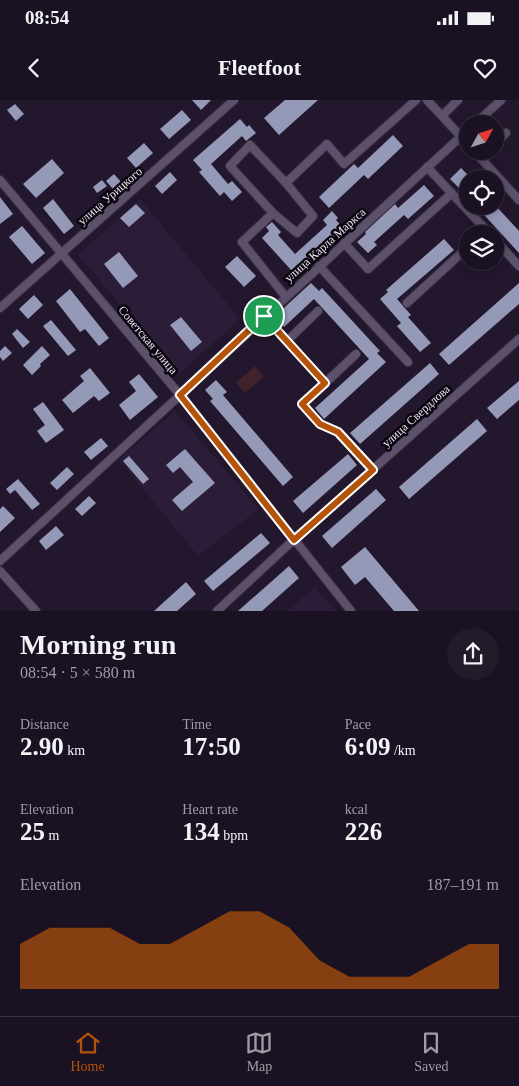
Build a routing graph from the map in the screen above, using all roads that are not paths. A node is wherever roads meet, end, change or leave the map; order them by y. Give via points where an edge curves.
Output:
1 (234, 100) edge
2 (416, 100) edge
3 (427, 100) edge
4 (458, 100) edge
5 (501, 100) edge
6 (485, 115) edge
7 (442, 116) junction
8 (459, 135) edge
9 (459, 139) edge
10 (482, 160) edge
11 (428, 167) junction
12 (0, 180) edge
13 (286, 183) junction
14 (452, 193) junction
15 (519, 200) edge
16 (273, 213) junction
17 (479, 225) edge
18 (344, 243) junction
19 (504, 250) edge
20 (60, 253) junction
21 (459, 255) edge
22 (319, 266) junction
23 (519, 266) edge
24 (285, 296) junction
25 (407, 303) dead end
26 (0, 308) edge
27 (318, 311) dead end
28 (264, 316) junction
29 (519, 340) edge
30 (287, 341) junction
31 (356, 354) dead end
32 (408, 362) dead end
33 (325, 383) junction
34 (180, 395) junction
35 (373, 470) junction
36 (294, 540) junction
37 (0, 561) edge
38 (0, 571) edge
39 (36, 611) edge
40 (216, 611) edge
41 (351, 611) edge

1 - 20 street, улица Урицкого
2 - 13 street via 344,164 328,144
3 - 7 street
4 - 7 street
5 - 6 street
7 - 8 street
9 - 11 street, улица Карла Маркса
10 - 15 street
11 - 14 street
11 - 18 street, улица Карла Маркса
12 - 20 street, Советская улица
13 - 16 street via 313,216 297,234
13 - 16 street via 250,145 230,166
14 - 17 street
14 - 18 street via 368,269
16 - 24 street via 242,242
18 - 22 street, улица Карла Маркса
19 - 23 street
20 - 26 street, улица Урицкого
20 - 34 street, Советская улица
21 - 25 street
22 - 24 street, улица Карла Маркса
22 - 32 street
24 - 28 street, улица Карла Маркса
27 - 30 street
28 - 30 street
28 - 34 street, улица Карла Маркса
29 - 35 street, улица Свердлова
30 - 33 street
31 - 33 street
33 - 35 street via 302,404 320,424 338,432
34 - 36 street, Советская улица
34 - 37 street, улица Карла Маркса
35 - 36 street, улица Свердлова
36 - 40 street, улица Свердлова
36 - 41 street, Советская улица
38 - 39 street

